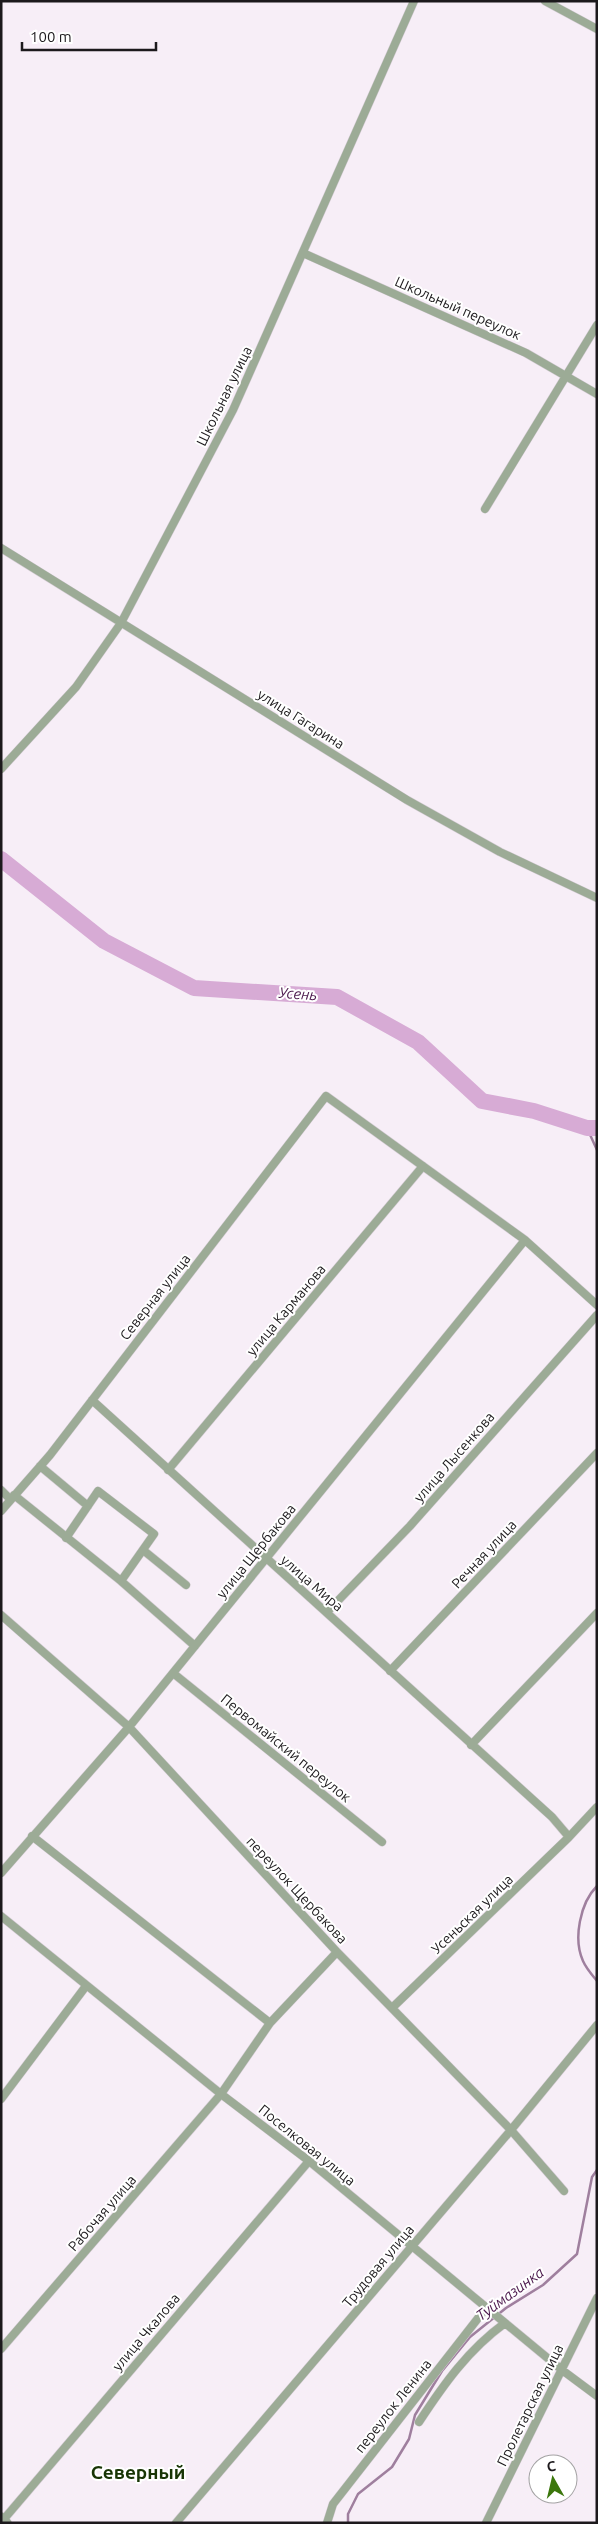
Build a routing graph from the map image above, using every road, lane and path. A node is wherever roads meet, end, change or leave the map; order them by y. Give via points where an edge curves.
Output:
1 (414, 1) edge
2 (545, 1) edge
3 (595, 24) edge
4 (303, 253) junction
5 (597, 325) edge
6 (566, 375) junction
7 (597, 394) edge
8 (485, 509) dead end
9 (1, 548) edge
10 (121, 623) junction
11 (1, 768) edge
12 (597, 890) edge
13 (587, 893) junction
14 (597, 898) edge
15 (423, 1166) junction
16 (525, 1240) junction
17 (597, 1305) edge
18 (597, 1315) edge
19 (92, 1400) junction
20 (597, 1453) edge
21 (40, 1466) junction
22 (168, 1470) junction
23 (1, 1490) edge
24 (12, 1497) junction
25 (88, 1506) junction
26 (1, 1511) edge
27 (66, 1538) junction
28 (143, 1550) junction
29 (265, 1559) junction
30 (121, 1581) junction
31 (186, 1585) dead end
32 (327, 1612) junction
33 (597, 1613) edge
34 (1, 1615) edge
35 (195, 1646) junction
36 (390, 1671) junction
37 (173, 1673) junction
38 (129, 1727) junction
39 (471, 1745) junction
40 (597, 1807) edge
41 (32, 1836) junction
42 (569, 1837) junction
43 (382, 1842) dead end
44 (1, 1873) edge
45 (1, 1916) edge
46 (338, 1952) junction
47 (86, 1986) junction
48 (392, 2008) junction
49 (270, 2023) junction
50 (597, 2025) edge
51 (221, 2094) junction
52 (1, 2099) edge
53 (511, 2130) junction
54 (308, 2160) junction
55 (564, 2191) dead end
56 (411, 2247) junction
57 (597, 2298) edge
58 (486, 2308) junction
59 (499, 2318) junction
60 (1, 2349) edge
61 (562, 2370) junction
62 (597, 2396) edge
63 (419, 2422) dead end
64 (4, 2520) edge
65 (176, 2523) edge
66 (327, 2523) edge
67 (486, 2523) edge

1 - 4 street, Школьная улица
2 - 3 street
4 - 6 street, Школьный переулок via 526,352
4 - 10 street, Школьная улица via 233,410
5 - 6 street
6 - 7 street, Школьный переулок
6 - 8 street
9 - 10 street, улица Гагарина
10 - 11 street, Школьная улица via 76,687
10 - 13 street, улица Гагарина via 407,800 500,852
12 - 13 street
13 - 14 street, улица Гагарина
15 - 16 street
15 - 19 street, Северная улица via 326,1096
15 - 22 street, улица Карманова
16 - 17 street
16 - 29 street, улица Щербакова
18 - 32 street, улица Лысенкова via 410,1526
19 - 21 street, Северная улица
19 - 22 street, улица Мира
20 - 36 street, Речная улица
21 - 24 street, Северная улица
21 - 25 street
22 - 29 street, улица Мира
23 - 24 street
24 - 26 street, Северная улица
24 - 27 street
25 - 27 street
25 - 28 street via 98,1491 154,1534
27 - 30 street
28 - 30 street
28 - 31 street
29 - 32 street, улица Мира
29 - 35 street, улица Щербакова
30 - 35 street
32 - 36 street, улица Мира
33 - 39 street
34 - 38 street, переулок Щербакова
35 - 37 street, улица Щербакова
36 - 39 street, улица Мира
37 - 38 street, улица Щербакова
37 - 43 street, Первомайский переулок
38 - 41 street, улица Щербакова
38 - 46 street, переулок Щербакова
39 - 42 street, улица Мира
40 - 42 street, Усеньская улица
41 - 44 street, улица Щербакова
41 - 49 street
42 - 48 street, Усеньская улица
45 - 47 street, Поселковая улица
46 - 48 street, переулок Щербакова
46 - 49 street, Рабочая улица
47 - 51 street, Поселковая улица
47 - 52 street
48 - 53 street, переулок Щербакова
49 - 51 street, Рабочая улица
50 - 53 street, Трудовая улица
51 - 54 street, Поселковая улица
51 - 60 street, Рабочая улица
53 - 55 street, переулок Щербакова
53 - 56 street, Трудовая улица
54 - 56 street, Поселковая улица
54 - 64 street, улица Чкалова
56 - 58 street, Поселковая улица
56 - 65 street, Трудовая улица
57 - 61 street, Пролетарская улица
58 - 59 street, Поселковая улица
58 - 66 street, переулок Ленина via 333,2504
59 - 61 street, Поселковая улица
59 - 63 street via 443,2386
61 - 62 street, Поселковая улица
61 - 67 street, Пролетарская улица

